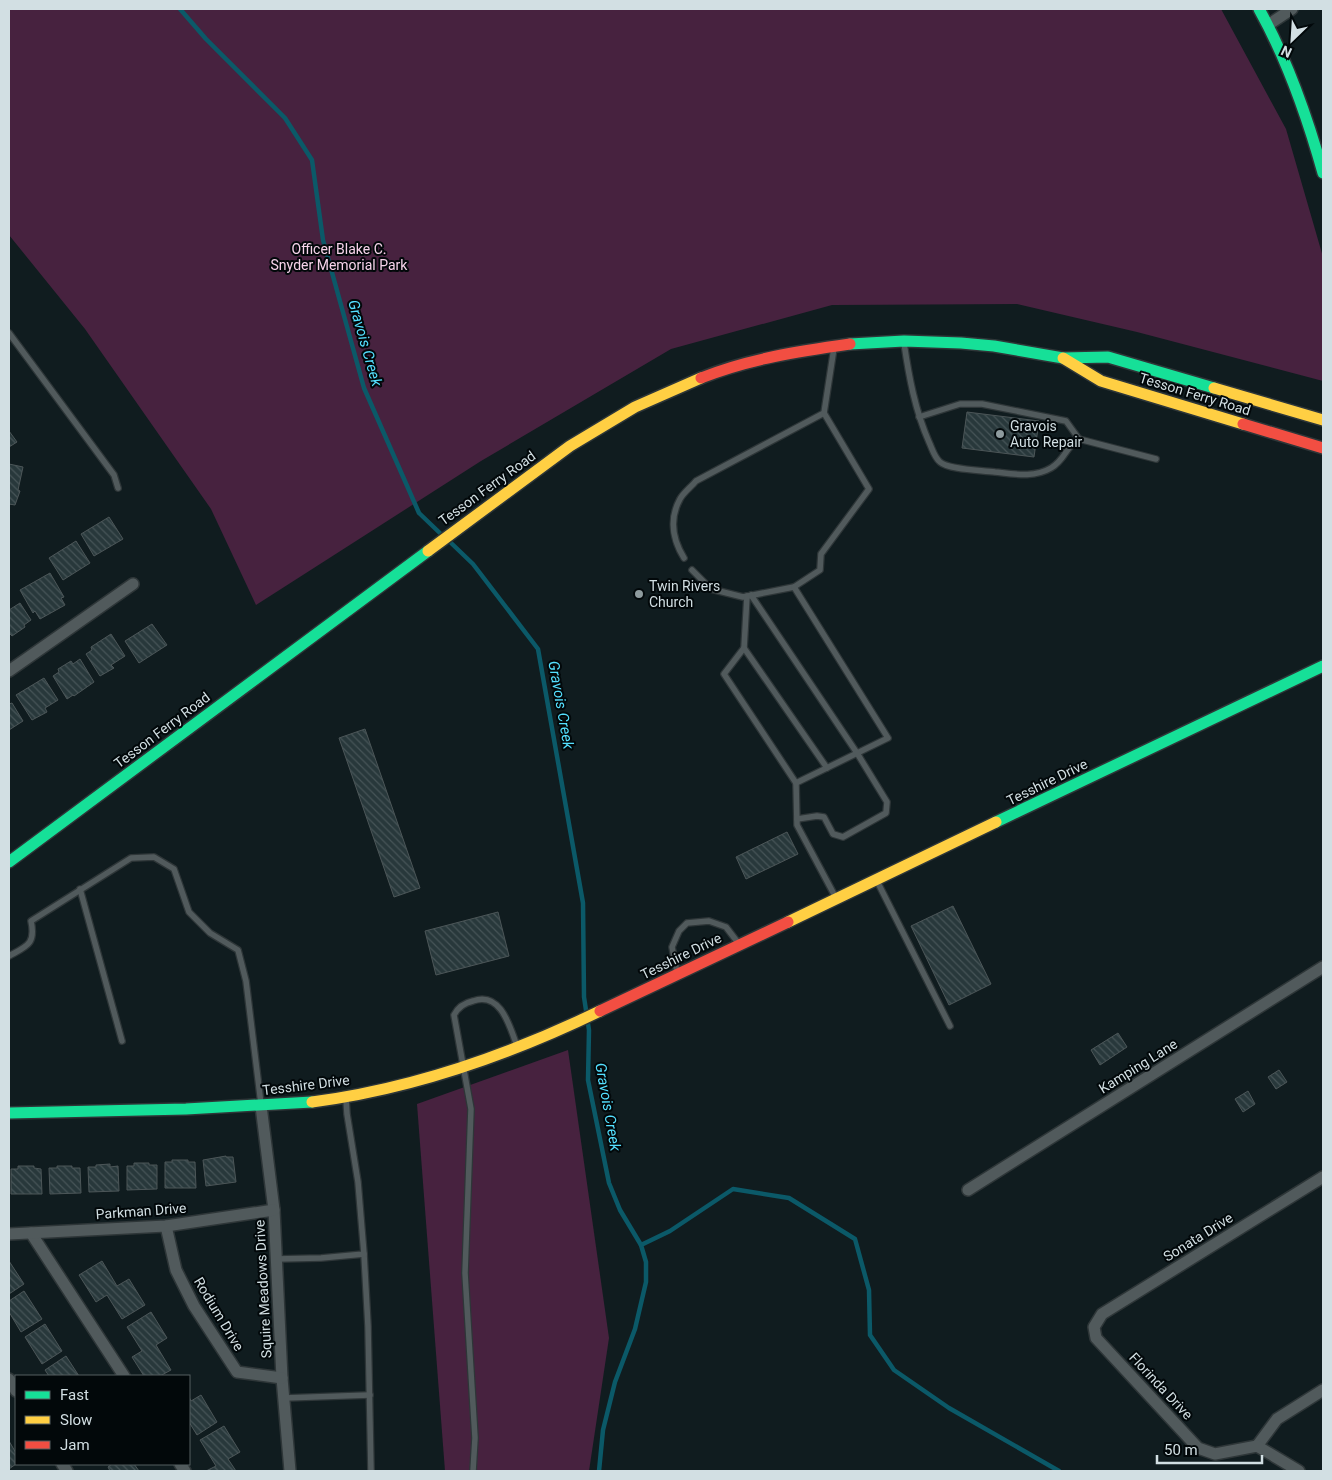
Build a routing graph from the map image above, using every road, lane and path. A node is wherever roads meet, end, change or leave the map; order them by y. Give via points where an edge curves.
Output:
1 (1259, 9) edge
2 (1292, 9) edge
3 (1268, 25) junction
4 (1323, 173) edge
5 (9, 333) edge
6 (904, 341) junction
7 (834, 346) junction
8 (1063, 358) junction
9 (824, 413) junction
10 (919, 417) junction
11 (1323, 420) edge
12 (1079, 438) junction
13 (1323, 448) edge
14 (1156, 459) dead end
15 (118, 488) dead end
16 (684, 558) dead end
17 (692, 570) dead end
18 (132, 584) dead end
19 (794, 587) junction
20 (747, 596) junction
21 (744, 648) junction
22 (1323, 666) edge
23 (9, 671) edge
24 (857, 753) junction
25 (827, 768) junction
26 (796, 783) junction
27 (797, 819) junction
28 (9, 862) edge
29 (876, 880) junction
30 (80, 889) junction
31 (836, 898) junction
32 (739, 944) junction
33 (9, 956) edge
34 (1323, 968) edge
35 (677, 974) junction
36 (950, 1026) dead end
37 (122, 1041) dead end
38 (518, 1048) junction
39 (464, 1068) junction
40 (346, 1096) junction
41 (261, 1106) junction
42 (9, 1114) edge
43 (1323, 1177) edge
44 (968, 1190) dead end
45 (274, 1210) junction
46 (166, 1226) junction
47 (31, 1233) junction
48 (9, 1234) edge
49 (364, 1254) junction
50 (276, 1258) junction
51 (1094, 1328) joint
52 (123, 1375) edge
53 (282, 1378) junction
54 (1323, 1390) edge
55 (370, 1396) junction
56 (284, 1398) junction
57 (1257, 1446) junction
58 (290, 1471) edge
59 (371, 1471) edge
60 (473, 1471) edge
61 (1299, 1471) edge

1 - 3 main road
2 - 3 street
3 - 4 main road via 1300,96
5 - 15 lane via 114,474
6 - 7 main road, Tesson Ferry Road
6 - 8 main road, Tesson Ferry Road via 994,346
6 - 10 lane
7 - 9 lane
7 - 28 main road, Tesson Ferry Road via 798,351 704,377 604,424 522,480
8 - 11 main road, Tesson Ferry Road via 1108,357
8 - 13 main road, Tesson Ferry Road via 1101,381
9 - 16 lane via 696,481 680,499 673,521 676,544
9 - 19 lane via 869,488 821,554 820,570
10 - 12 lane via 960,404 982,404 1066,421
10 - 12 lane via 940,463 954,467 1036,474 1063,458 1070,444
12 - 14 lane
17 - 20 lane via 712,589
18 - 23 street
19 - 20 lane
19 - 24 lane via 888,738
20 - 21 lane
20 - 24 lane
21 - 25 lane
21 - 26 lane via 724,674
22 - 29 main road, Tesshire Drive
24 - 25 lane
24 - 27 lane via 888,802 886,813 843,837 833,834 824,818
25 - 26 lane
26 - 27 lane
27 - 31 lane via 797,825
29 - 31 main road, Tesshire Drive
29 - 36 lane
30 - 33 lane via 31,921 34,932 28,945
30 - 37 lane
30 - 41 lane via 131,858 154,858 174,869 189,912 210,933 238,950 246,981
31 - 32 main road, Tesshire Drive
32 - 35 main road, Tesshire Drive
32 - 35 lane via 726,928 708,921 687,923 679,931 672,948
34 - 44 street, Kamping Lane
35 - 38 main road, Tesshire Drive
38 - 39 main road, Tesshire Drive
38 - 39 lane via 507,1018 500,1009 487,999 464,1004 454,1015
39 - 40 main road, Tesshire Drive
39 - 60 lane via 471,1109 465,1273 475,1438
40 - 41 main road, Tesshire Drive
40 - 49 lane
41 - 42 main road, Tesshire Drive
41 - 45 street, Squire Meadows Drive
43 - 51 street, Sonata Drive via 1102,1314
45 - 46 street, Parkman Drive
45 - 50 street, Squire Meadows Drive
46 - 47 street, Parkman Drive
46 - 53 street, Rodium Drive via 176,1270 194,1306 237,1372
47 - 48 street, Parkman Drive
47 - 52 street
49 - 50 lane
49 - 55 lane
50 - 53 street, Squire Meadows Drive
51 - 57 street, Florinda Drive via 1096,1338 1198,1448 1215,1454
53 - 56 street, Squire Meadows Drive
54 - 57 street via 1277,1420
55 - 56 lane
55 - 59 lane
56 - 58 street, Squire Meadows Drive
57 - 61 street

